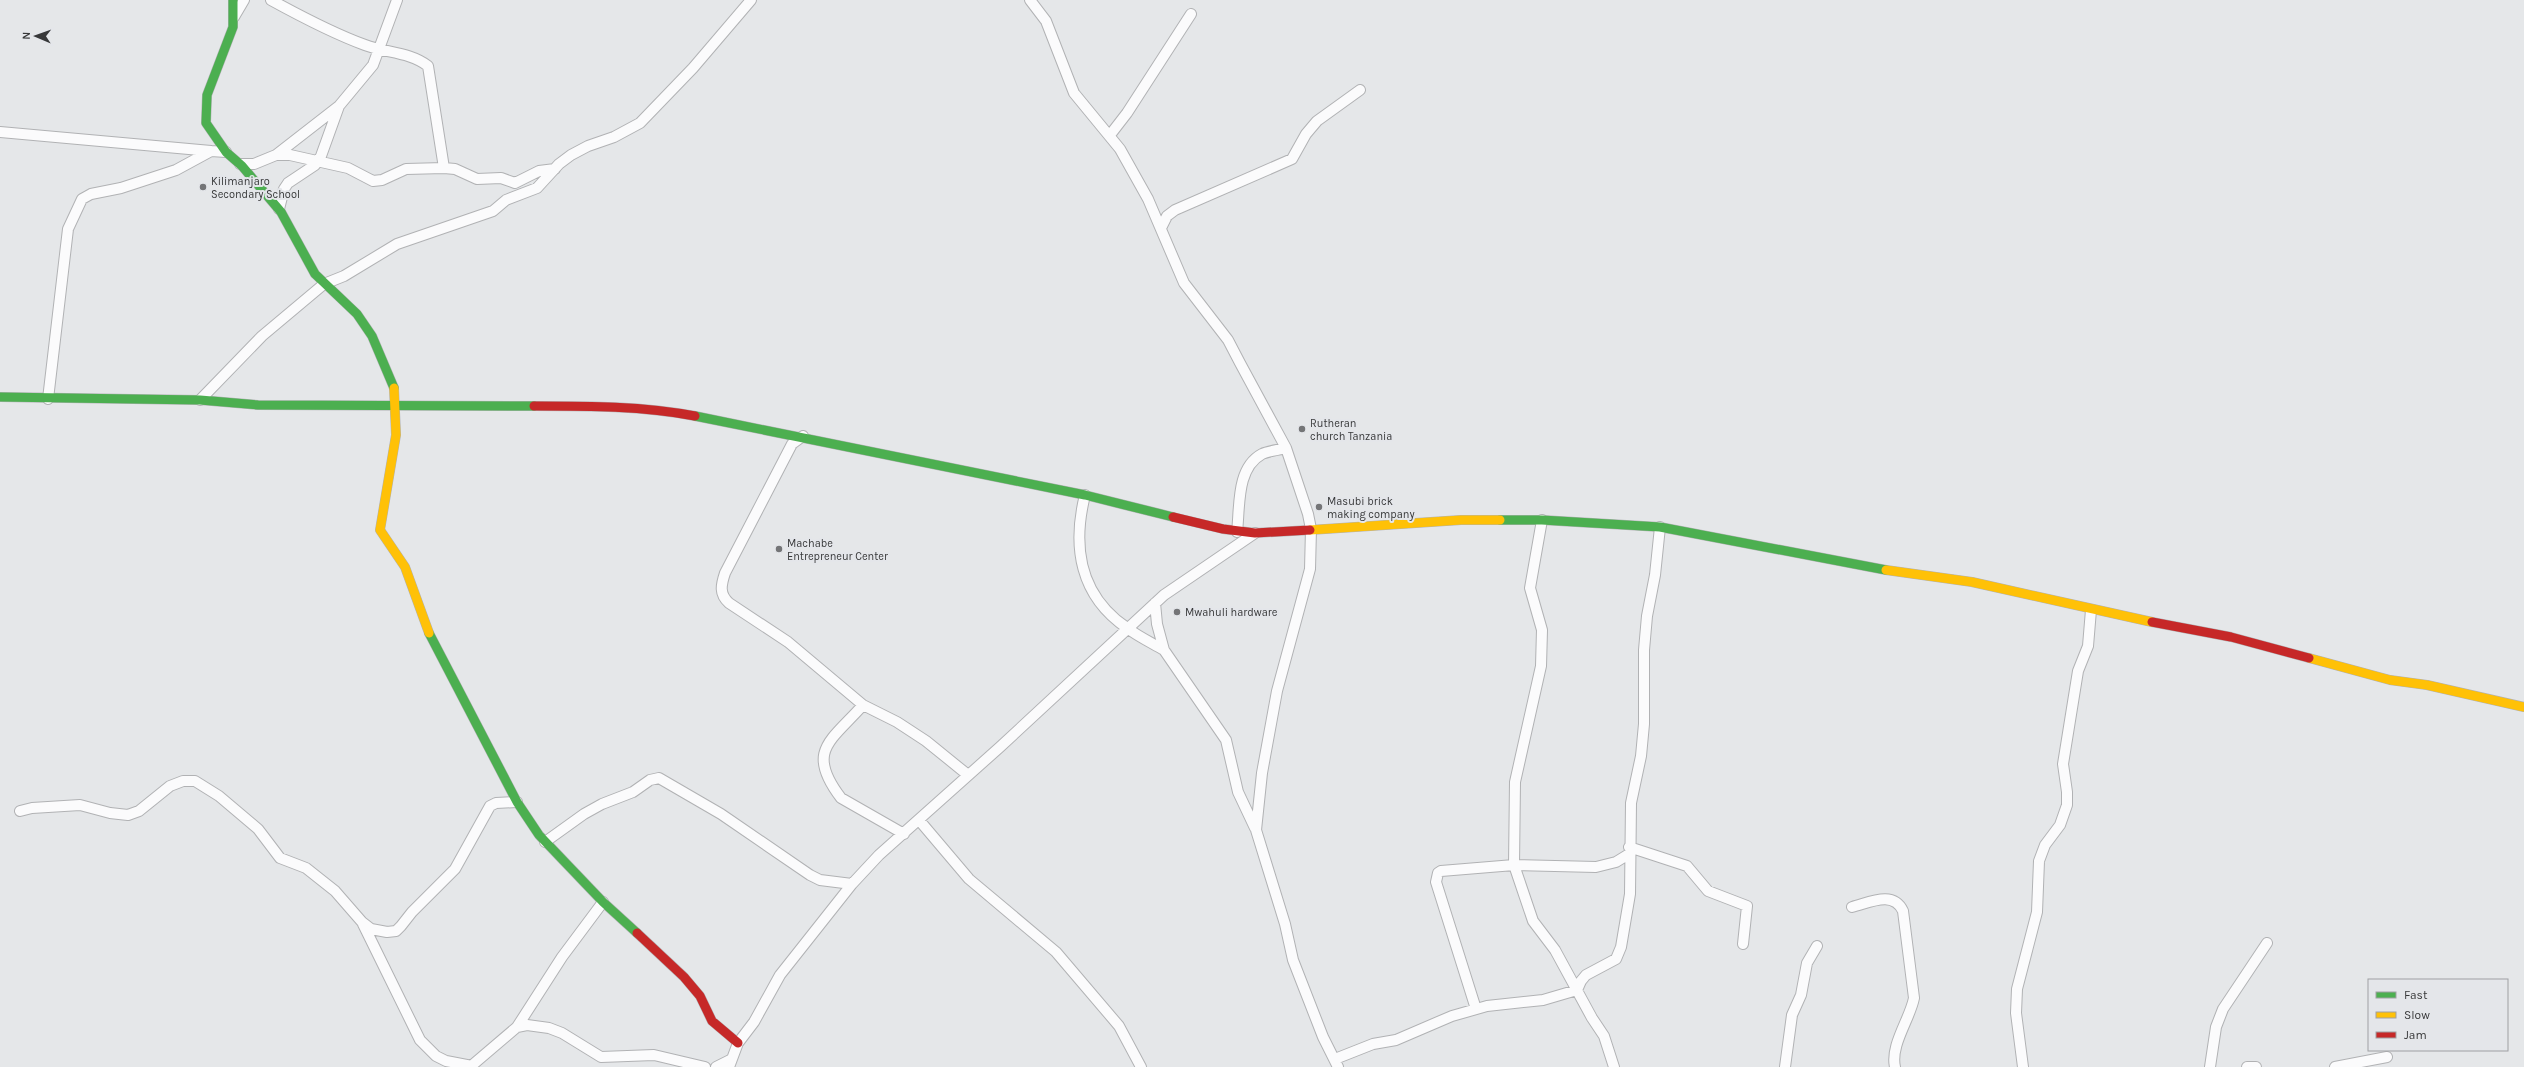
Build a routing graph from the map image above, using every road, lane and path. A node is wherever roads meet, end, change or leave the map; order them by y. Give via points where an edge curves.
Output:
1 (233, 0) edge
2 (244, 0) edge
3 (271, 0) edge
4 (397, 0) edge
5 (751, 0) edge
6 (1030, 0) edge
7 (1191, 14) dead end
8 (234, 17) junction
9 (379, 50) junction
10 (1360, 90) dead end
11 (339, 106) junction
12 (0, 132) edge
13 (1110, 135) junction
14 (211, 151) junction
15 (226, 152) junction
16 (276, 155) junction
17 (319, 161) junction
18 (240, 164) junction
19 (444, 168) junction
20 (555, 169) junction
21 (279, 209) junction
22 (1161, 228) junction
23 (324, 284) junction
24 (0, 397) edge
25 (48, 399) junction
26 (200, 400) junction
27 (396, 404) junction
28 (803, 436) junction
29 (1286, 448) junction
30 (1085, 495) junction
31 (1542, 520) junction
32 (1660, 527) junction
33 (1311, 529) junction
34 (1237, 532) junction
35 (1255, 533) junction
36 (1155, 603) junction
37 (2091, 610) junction
38 (1127, 628) junction
39 (1164, 650) junction
40 (862, 705) junction
41 (2524, 707) edge
42 (968, 775) junction
43 (517, 802) junction
44 (20, 811) dead end
45 (919, 820) junction
46 (1256, 830) junction
47 (904, 834) junction
48 (545, 842) junction
49 (1629, 850) junction
50 (1514, 865) junction
51 (852, 884) junction
52 (603, 902) junction
53 (1852, 908) dead end
54 (362, 922) junction
55 (2266, 943) dead end
56 (1744, 944) dead end
57 (1817, 946) dead end
58 (1577, 990) junction
59 (1476, 1010) junction
60 (517, 1027) junction
61 (738, 1044) junction
62 (2387, 1057) dead end
63 (729, 1063) edge
64 (1337, 1063) edge
65 (475, 1066) edge
66 (705, 1067) edge
67 (716, 1067) edge
68 (1141, 1067) edge
69 (1614, 1067) edge
70 (1785, 1067) edge
71 (1895, 1067) edge
72 (2023, 1067) edge
73 (2210, 1067) edge
74 (2247, 1067) edge
75 (2256, 1067) edge
76 (2335, 1067) edge

1 - 8 street
2 - 8 street
3 - 9 street via 315,24
4 - 9 street
5 - 20 street via 645,119 614,137 582,149
6 - 13 street via 1046,21 1074,93
7 - 13 street
8 - 15 street via 233,27 207,95 205,108 209,130
9 - 11 street via 367,74
9 - 19 street via 409,55 428,66
10 - 22 street via 1306,134 1292,159 1175,210 1167,216
11 - 16 street
11 - 17 street
12 - 14 street
13 - 22 street via 1148,199
14 - 15 street
14 - 25 street via 176,170 121,188 91,194 82,199 68,229
15 - 18 street
16 - 17 street via 296,155
16 - 18 street via 254,164
17 - 19 street via 348,168 373,181 382,180 406,169
17 - 21 street via 288,183
18 - 21 street
19 - 20 street via 455,169 476,179 501,178 515,183 539,171
20 - 23 street via 537,188 506,200 489,213 397,244 349,273
21 - 23 street via 309,266
22 - 29 street via 1181,278 1228,340
23 - 26 street via 262,336
23 - 27 street via 354,309 372,336 394,389
24 - 25 street
25 - 26 street
26 - 27 street via 258,405
27 - 28 street via 589,406 675,412
27 - 43 street via 396,435 380,530 405,567 434,645
28 - 30 street via 1007,481
28 - 40 street via 792,444 725,573 721,593 729,603 788,642
29 - 33 street
29 - 34 street via 1262,454 1246,470 1242,478
30 - 34 street
30 - 38 street via 1078,532 1081,561 1102,606
31 - 32 street
31 - 33 street via 1461,520
31 - 50 street via 1530,588 1542,630 1541,666 1516,782
32 - 37 street via 1883,570 1972,582
32 - 49 street via 1647,616 1644,650 1644,730 1631,803
33 - 35 street
33 - 46 street via 1310,569 1277,691 1262,773
34 - 35 street
35 - 36 street via 1208,563
36 - 38 street
36 - 39 street
37 - 41 street via 2231,637 2390,680 2427,685
37 - 72 street via 2088,646 2078,671 2063,764 2068,792 2067,804 2060,825 2046,845 2039,861 2037,912 2017,989 2016,1013
38 - 39 street
38 - 42 street
39 - 46 street via 1226,740 1238,792
40 - 42 street via 897,722 926,741
40 - 47 street via 825,747 823,762 834,789 841,798
42 - 45 street
43 - 48 street
43 - 54 street via 496,803 490,806 455,869 396,931 372,929
44 - 54 street via 80,805 110,813 128,814 139,811 170,786 183,781 195,781 219,796 258,829 280,858 306,868 335,891
45 - 47 street
45 - 68 street via 969,878 1056,952 1119,1026
46 - 64 street via 1285,924 1293,960 1323,1037
47 - 51 street via 879,855
48 - 51 street via 584,814 634,792 650,780 659,778 734,822 810,875 820,880
48 - 52 street
49 - 50 street via 1616,862 1596,867
49 - 56 street via 1687,866 1708,891 1747,906
49 - 58 street via 1630,894 1619,954 1611,962 1586,975
50 - 58 street via 1533,921 1555,950
50 - 59 street via 1441,871 1436,877 1451,936
51 - 61 street via 780,975 754,1022
52 - 60 street via 549,976
52 - 61 street via 684,977 700,996 712,1021
53 - 71 street via 1889,898 1896,901 1902,911 1914,998 1896,1047
54 - 65 street via 420,1040 436,1056 446,1061
55 - 73 street via 2223,1009 2216,1027
57 - 70 street via 1807,963 1801,995 1792,1015
58 - 59 street via 1543,1000
58 - 69 street via 1608,1044
59 - 64 street via 1452,1016 1396,1040 1373,1044
60 - 65 street
60 - 66 street via 527,1025 549,1028 601,1057 654,1055
61 - 63 street
62 - 76 street
63 - 67 street
74 - 75 street

